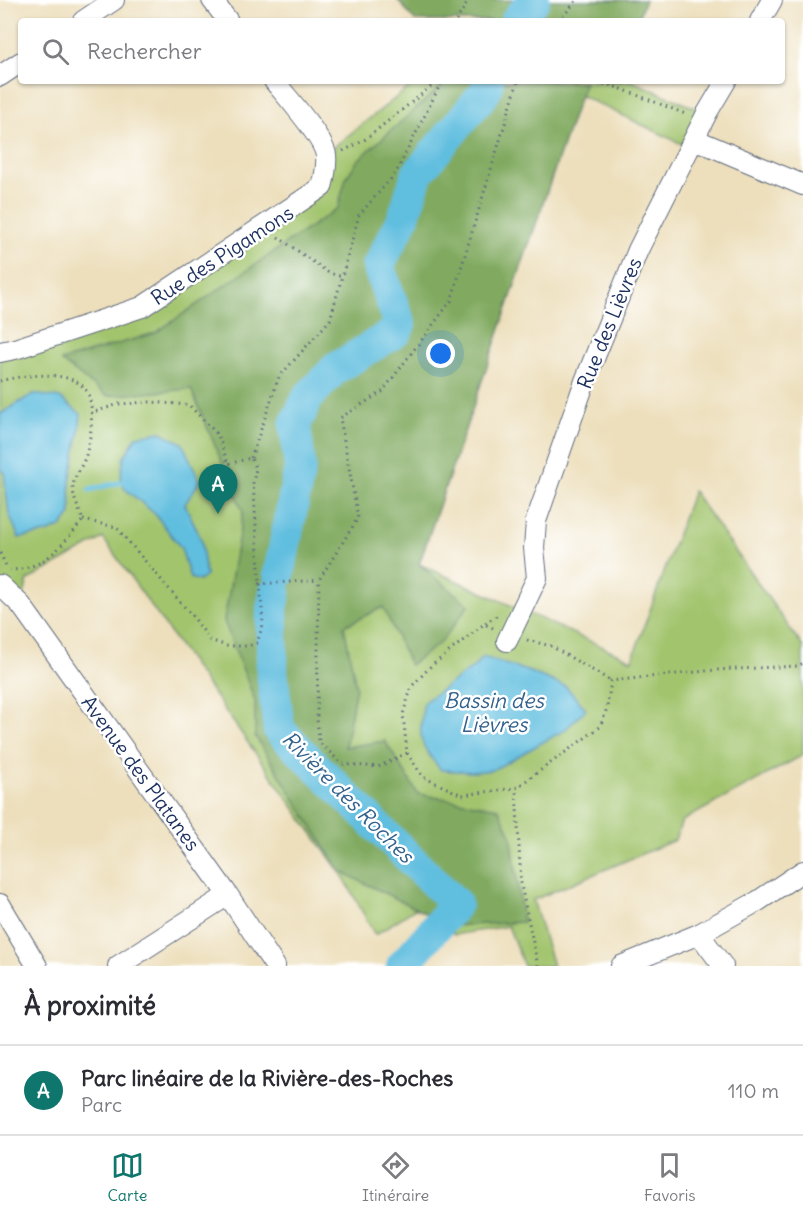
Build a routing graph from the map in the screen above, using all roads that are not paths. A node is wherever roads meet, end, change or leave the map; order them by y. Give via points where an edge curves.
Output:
1 (114, 0) edge
2 (212, 0) edge
3 (772, 0) edge
4 (87, 18) edge
5 (226, 18) edge
6 (762, 18) edge
7 (18, 64) edge
8 (0, 76) edge
9 (276, 84) edge
10 (724, 84) edge
11 (694, 139) junction
12 (803, 184) edge
13 (0, 352) edge
14 (4, 578) edge
15 (508, 638) road end
16 (803, 871) edge
17 (228, 895) junction
18 (0, 904) edge
19 (699, 934) junction
20 (37, 966) edge
21 (118, 966) edge
22 (275, 966) edge
23 (621, 966) edge
24 (723, 966) edge

1 - 4 street
2 - 5 street
3 - 6 street
7 - 8 street
9 - 13 street, Rue des Pigamons via 317,135 326,153 322,188 142,307
10 - 11 street, Rue des Lièvres
11 - 12 street
11 - 15 street, Rue des Lièvres via 638,250 585,381 536,521 537,578
14 - 17 street, Avenue des Platanes
16 - 19 street
17 - 21 street
17 - 22 street, Avenue des Platanes
18 - 20 street
19 - 23 street
19 - 24 street

